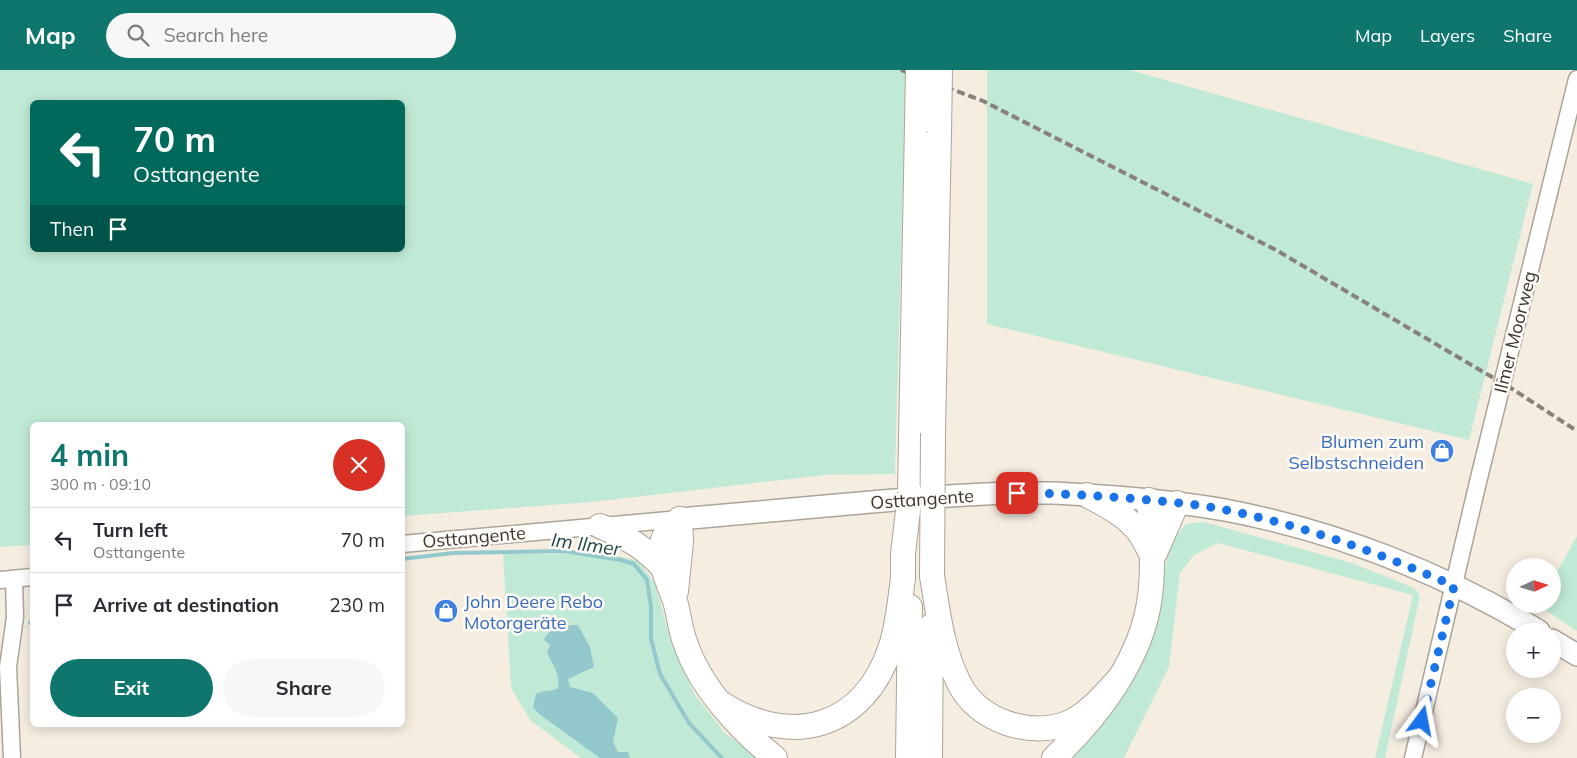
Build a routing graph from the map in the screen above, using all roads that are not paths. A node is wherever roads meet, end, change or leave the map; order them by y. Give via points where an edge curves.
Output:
1 (918, 70) edge
2 (940, 70) edge
3 (1577, 79) edge
4 (922, 434) junction
5 (1088, 495) junction
6 (1149, 500) junction
7 (1177, 503) junction
8 (680, 519) junction
9 (600, 526) junction
10 (405, 544) edge
11 (1153, 557) junction
12 (664, 569) junction
13 (30, 577) edge
14 (915, 577) junction
15 (7, 580) edge
16 (1454, 586) junction
17 (676, 603) junction
18 (1524, 623) edge
19 (0, 638) edge
20 (1561, 645) edge
21 (1577, 655) edge
22 (8, 667) junction
23 (1119, 679) junction
24 (721, 703) junction
25 (12, 758) edge
26 (776, 758) edge
27 (908, 758) edge
28 (930, 758) edge
29 (1054, 758) edge
30 (1413, 758) edge

1 - 4 highway, bridge
2 - 4 highway, bridge
3 - 16 street, Ilmer Moorweg
4 - 14 highway, bridge
4 - 14 highway, bridge via 910,493 903,554
5 - 6 main road, Osttangente
5 - 8 main road, Osttangente via 986,494
5 - 11 highway via 1127,520 1140,534
6 - 7 main road, Osttangente
6 - 11 highway
7 - 11 highway
7 - 16 main road, Osttangente via 1224,510 1300,528 1379,554
8 - 9 street, Osttangente
8 - 12 highway via 667,530 662,541
8 - 17 highway
9 - 10 street, Osttangente
9 - 12 highway via 638,544
11 - 23 highway via 1150,598 1143,626
12 - 17 highway
13 - 15 street
14 - 23 highway via 960,685 983,712 1000,721 1034,728 1070,722 1083,714
14 - 24 highway via 884,663 862,699 850,708 826,721 793,728 750,719
14 - 27 highway
14 - 28 highway
15 - 22 street via 15,617
16 - 18 main road, Osttangente
16 - 30 street, Ilmer Moorweg
17 - 24 highway via 680,628 690,654
19 - 22 street
20 - 21 main road
22 - 25 street
23 - 29 highway via 1100,709
24 - 26 highway via 746,733

